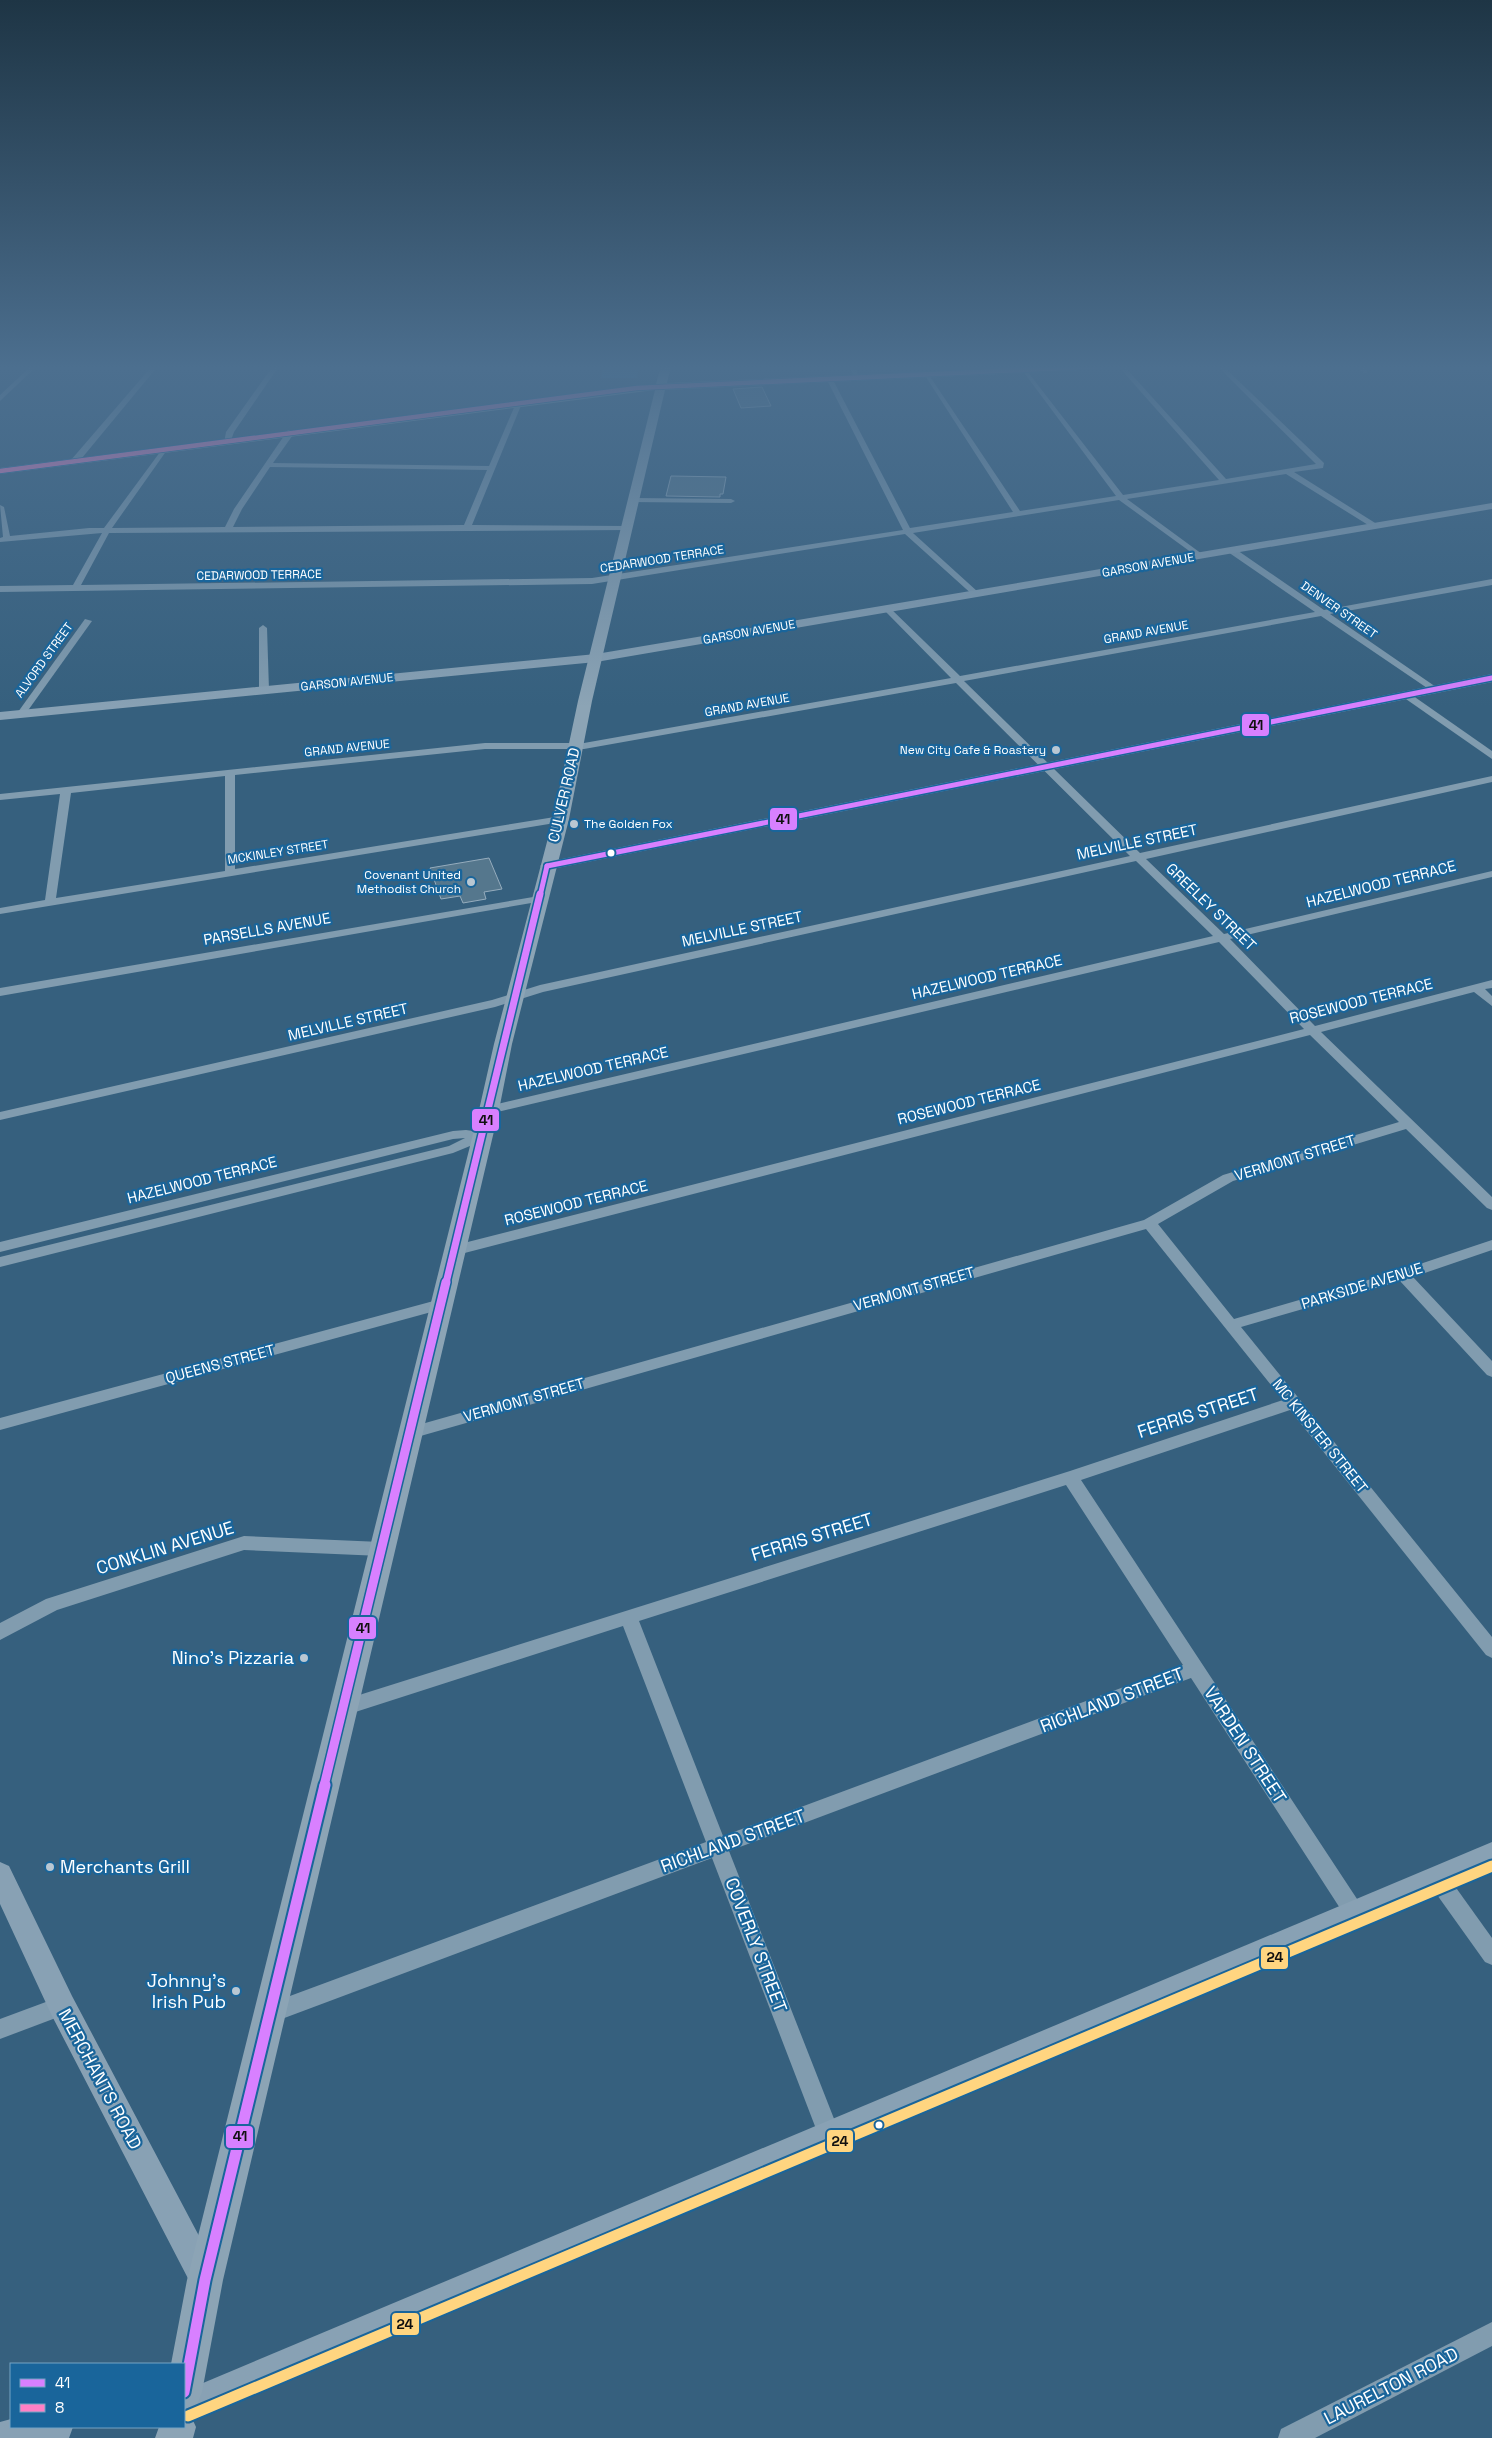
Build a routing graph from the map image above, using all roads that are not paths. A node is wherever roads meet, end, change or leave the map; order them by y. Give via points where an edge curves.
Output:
1 (143, 480) edge
2 (258, 480) edge
3 (485, 480) edge
4 (639, 480) edge
5 (881, 480) edge
6 (996, 480) edge
7 (1107, 480) edge
8 (1239, 480) edge
9 (1301, 480) edge
10 (1225, 482) joint
11 (1121, 498) junction
12 (634, 500) junction
13 (731, 501) dead end
14 (1492, 506) edge
15 (0, 507) edge
16 (1018, 514) junction
17 (1376, 526) junction
18 (467, 527) junction
19 (626, 528) junction
20 (108, 530) junction
21 (228, 530) junction
22 (908, 532) junction
23 (4, 539) edge
24 (1232, 550) junction
25 (1199, 556) junction
26 (615, 578) junction
27 (1492, 582) edge
28 (0, 589) edge
29 (75, 589) junction
30 (975, 594) junction
31 (888, 609) junction
32 (1322, 613) junction
33 (88, 621) dead end
34 (262, 628) dead end
35 (596, 658) junction
36 (1492, 678) edge
37 (956, 679) junction
38 (1433, 689) junction
39 (264, 690) junction
40 (1406, 695) junction
41 (21, 714) junction
42 (0, 716) edge
43 (575, 746) junction
44 (1492, 756) edge
45 (1044, 767) junction
46 (230, 774) junction
47 (1492, 779) edge
48 (66, 790) junction
49 (0, 797) edge
50 (560, 819) junction
51 (1136, 857) junction
52 (547, 866) junction
53 (230, 874) junction
54 (1492, 874) edge
55 (539, 899) junction
56 (50, 903) junction
57 (0, 911) edge
58 (1223, 939) junction
59 (1492, 984) edge
60 (1476, 988) junction
61 (0, 992) edge
62 (515, 995) junction
63 (1492, 1002) edge
64 (1312, 1030) junction
65 (489, 1110) junction
66 (0, 1116) edge
67 (1409, 1124) junction
68 (482, 1136) junction
69 (1492, 1205) edge
70 (1149, 1222) junction
71 (1492, 1245) edge
72 (0, 1247) edge
73 (453, 1251) junction
74 (0, 1262) edge
75 (1403, 1274) junction
76 (441, 1304) junction
77 (1232, 1325) junction
78 (1492, 1371) edge
79 (1293, 1403) junction
80 (0, 1424) edge
81 (410, 1433) junction
82 (1070, 1477) junction
83 (381, 1549) junction
84 (628, 1616) junction
85 (0, 1632) edge
86 (1492, 1650) edge
87 (1196, 1668) junction
88 (343, 1708) junction
89 (718, 1847) junction
90 (1492, 1855) edge
91 (0, 1875) edge
92 (1438, 1878) junction
93 (1354, 1912) junction
94 (1492, 1955) edge
95 (62, 2006) junction
96 (270, 2014) junction
97 (0, 2030) edge
98 (829, 2134) junction
99 (205, 2280) junction
100 (1492, 2334) edge
101 (185, 2387) edge
102 (185, 2407) edge
103 (52, 2428) edge
104 (0, 2438) edge
105 (1290, 2438) edge

1 - 20 street
2 - 21 street
3 - 18 street
4 - 12 main road, CULVER ROAD
5 - 22 street
6 - 16 street
7 - 11 street
8 - 10 street, CEDARWOOD TERRACE
9 - 17 street
10 - 11 street, CEDARWOOD TERRACE
11 - 16 street, CEDARWOOD TERRACE
11 - 25 street
12 - 13 street
12 - 19 main road, CULVER ROAD
14 - 17 street, GARSON AVENUE
15 - 23 street
16 - 22 street, CEDARWOOD TERRACE
17 - 24 street, GARSON AVENUE
18 - 19 street
18 - 21 street
19 - 26 main road, CULVER ROAD
20 - 21 street
20 - 23 street
20 - 29 street
22 - 26 street, CEDARWOOD TERRACE
22 - 30 street
24 - 25 street, GARSON AVENUE
24 - 32 street, DENVER STREET
25 - 30 street, GARSON AVENUE
26 - 29 street, CEDARWOOD TERRACE via 581,582
26 - 35 main road, CULVER ROAD
27 - 32 street, GRAND AVENUE
28 - 29 street, CEDARWOOD TERRACE
30 - 31 street, GARSON AVENUE
31 - 35 street, GARSON AVENUE
31 - 37 street, GREELEY STREET
32 - 37 street, GRAND AVENUE
32 - 38 street, DENVER STREET
33 - 41 street, ALVORD STREET
34 - 39 street
35 - 39 street, GARSON AVENUE
35 - 43 main road, CULVER ROAD
36 - 38 street
37 - 43 street, GRAND AVENUE via 615,742
37 - 45 street, GREELEY STREET
38 - 40 street
39 - 41 street, GARSON AVENUE
40 - 44 street
40 - 45 street
41 - 42 street, GARSON AVENUE
43 - 46 street, GRAND AVENUE via 485,746
43 - 50 main road, CULVER ROAD
45 - 51 street, GREELEY STREET
45 - 52 street
46 - 48 street, GRAND AVENUE
46 - 53 street
47 - 51 street, MELVILLE STREET
48 - 49 street, GRAND AVENUE
48 - 56 street
50 - 52 main road, CULVER ROAD
50 - 53 street, MCKINLEY STREET
51 - 58 street, GREELEY STREET
51 - 62 street, MELVILLE STREET
52 - 55 main road, CULVER ROAD
53 - 56 street, MCKINLEY STREET
54 - 58 street, HAZELWOOD TERRACE
55 - 61 street, PARSELLS AVENUE
55 - 62 main road, CULVER ROAD
56 - 57 street, MCKINLEY STREET
58 - 64 street, GREELEY STREET
58 - 65 street, HAZELWOOD TERRACE
59 - 60 street, ROSEWOOD TERRACE
60 - 63 street
60 - 64 street, ROSEWOOD TERRACE
62 - 65 main road, CULVER ROAD
62 - 66 street, MELVILLE STREET via 495,1004
64 - 67 street, GREELEY STREET
64 - 73 street, ROSEWOOD TERRACE
65 - 68 main road, CULVER ROAD
67 - 69 street, GREELEY STREET
67 - 70 street, VERMONT STREET via 1228,1178
68 - 72 street, HAZELWOOD TERRACE via 453,1135
68 - 73 main road, CULVER ROAD
68 - 74 street, HAZELWOOD TERRACE via 453,1149
70 - 77 street, MC KINSTER STREET
70 - 81 street, VERMONT STREET
71 - 75 street, PARKSIDE AVENUE
73 - 76 main road, CULVER ROAD
75 - 77 street, PARKSIDE AVENUE
75 - 78 street
76 - 80 street, QUEENS STREET
76 - 81 main road, CULVER ROAD
77 - 79 street, MC KINSTER STREET
79 - 82 street, FERRIS STREET
79 - 86 street, MC KINSTER STREET
81 - 83 main road, CULVER ROAD
82 - 84 street, FERRIS STREET
82 - 87 street, VARDEN STREET
83 - 85 street, CONKLIN AVENUE via 244,1543 52,1604
83 - 88 main road, CULVER ROAD
84 - 88 street, FERRIS STREET
84 - 89 street, COVERLY STREET
87 - 89 street, RICHLAND STREET
87 - 93 street, VARDEN STREET
88 - 96 main road, CULVER ROAD
89 - 96 street, RICHLAND STREET
89 - 98 street, COVERLY STREET
90 - 92 street
91 - 95 street, MERCHANTS ROAD
92 - 93 street
92 - 94 street
93 - 98 street
95 - 97 street
95 - 99 street, MERCHANTS ROAD
96 - 99 main road, CULVER ROAD
98 - 102 street
99 - 101 main road, CULVER ROAD
100 - 105 street, LAURELTON ROAD
103 - 104 street

